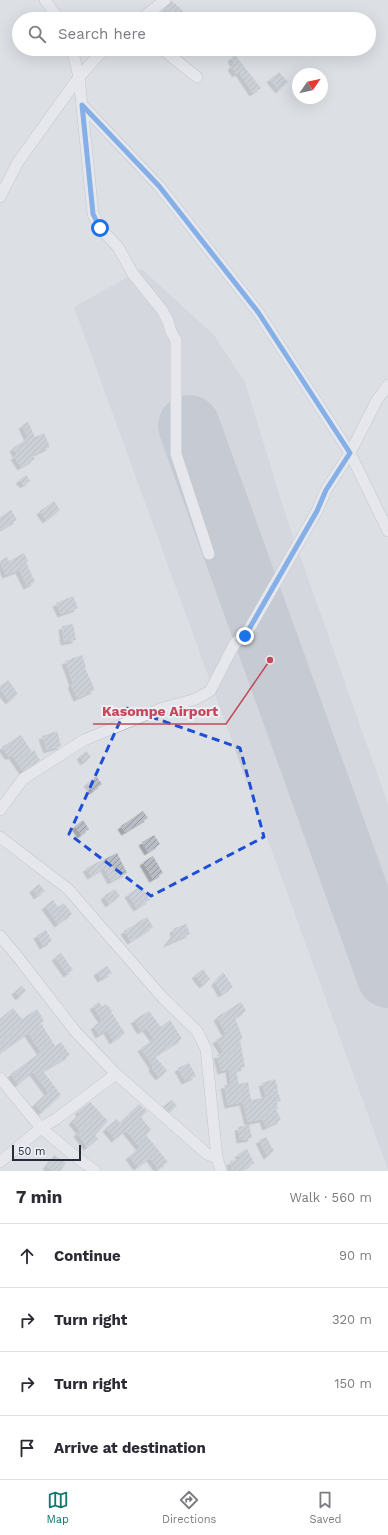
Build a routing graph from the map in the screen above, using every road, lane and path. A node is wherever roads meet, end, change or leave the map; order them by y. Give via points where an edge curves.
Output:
1 (45, 0) edge
2 (165, 0) edge
3 (54, 12) edge
4 (150, 12) edge
5 (74, 56) edge
6 (98, 56) edge
7 (171, 56) edge
8 (79, 77) junction
9 (197, 77) dead end
10 (82, 105) junction
11 (0, 197) edge
12 (388, 385) edge
13 (350, 453) junction
14 (388, 531) edge
15 (209, 554) dead end
16 (0, 810) edge
17 (0, 836) edge
18 (0, 936) edge
19 (116, 1074) junction
20 (0, 1078) edge
21 (41, 1128) junction
22 (217, 1158) junction
23 (0, 1162) edge
24 (95, 1171) edge
25 (220, 1171) edge

1 - 3 street
2 - 4 street
5 - 8 street
6 - 8 street
7 - 9 street
8 - 10 street
8 - 11 street via 18,162
10 - 13 street via 159,186 258,312
10 - 15 street via 93,214 100,228 118,247 133,274 162,310 176,340 176,454
12 - 13 street via 377,400
13 - 14 street
13 - 16 street via 326,490 317,511 245,636 235,643 210,691 196,699 160,709 84,740 23,779
17 - 22 street via 68,889 163,998 197,1031 206,1049
18 - 19 street via 75,1031
19 - 21 street
19 - 22 street via 207,1154
20 - 21 street
21 - 23 street
21 - 24 street
22 - 25 street

